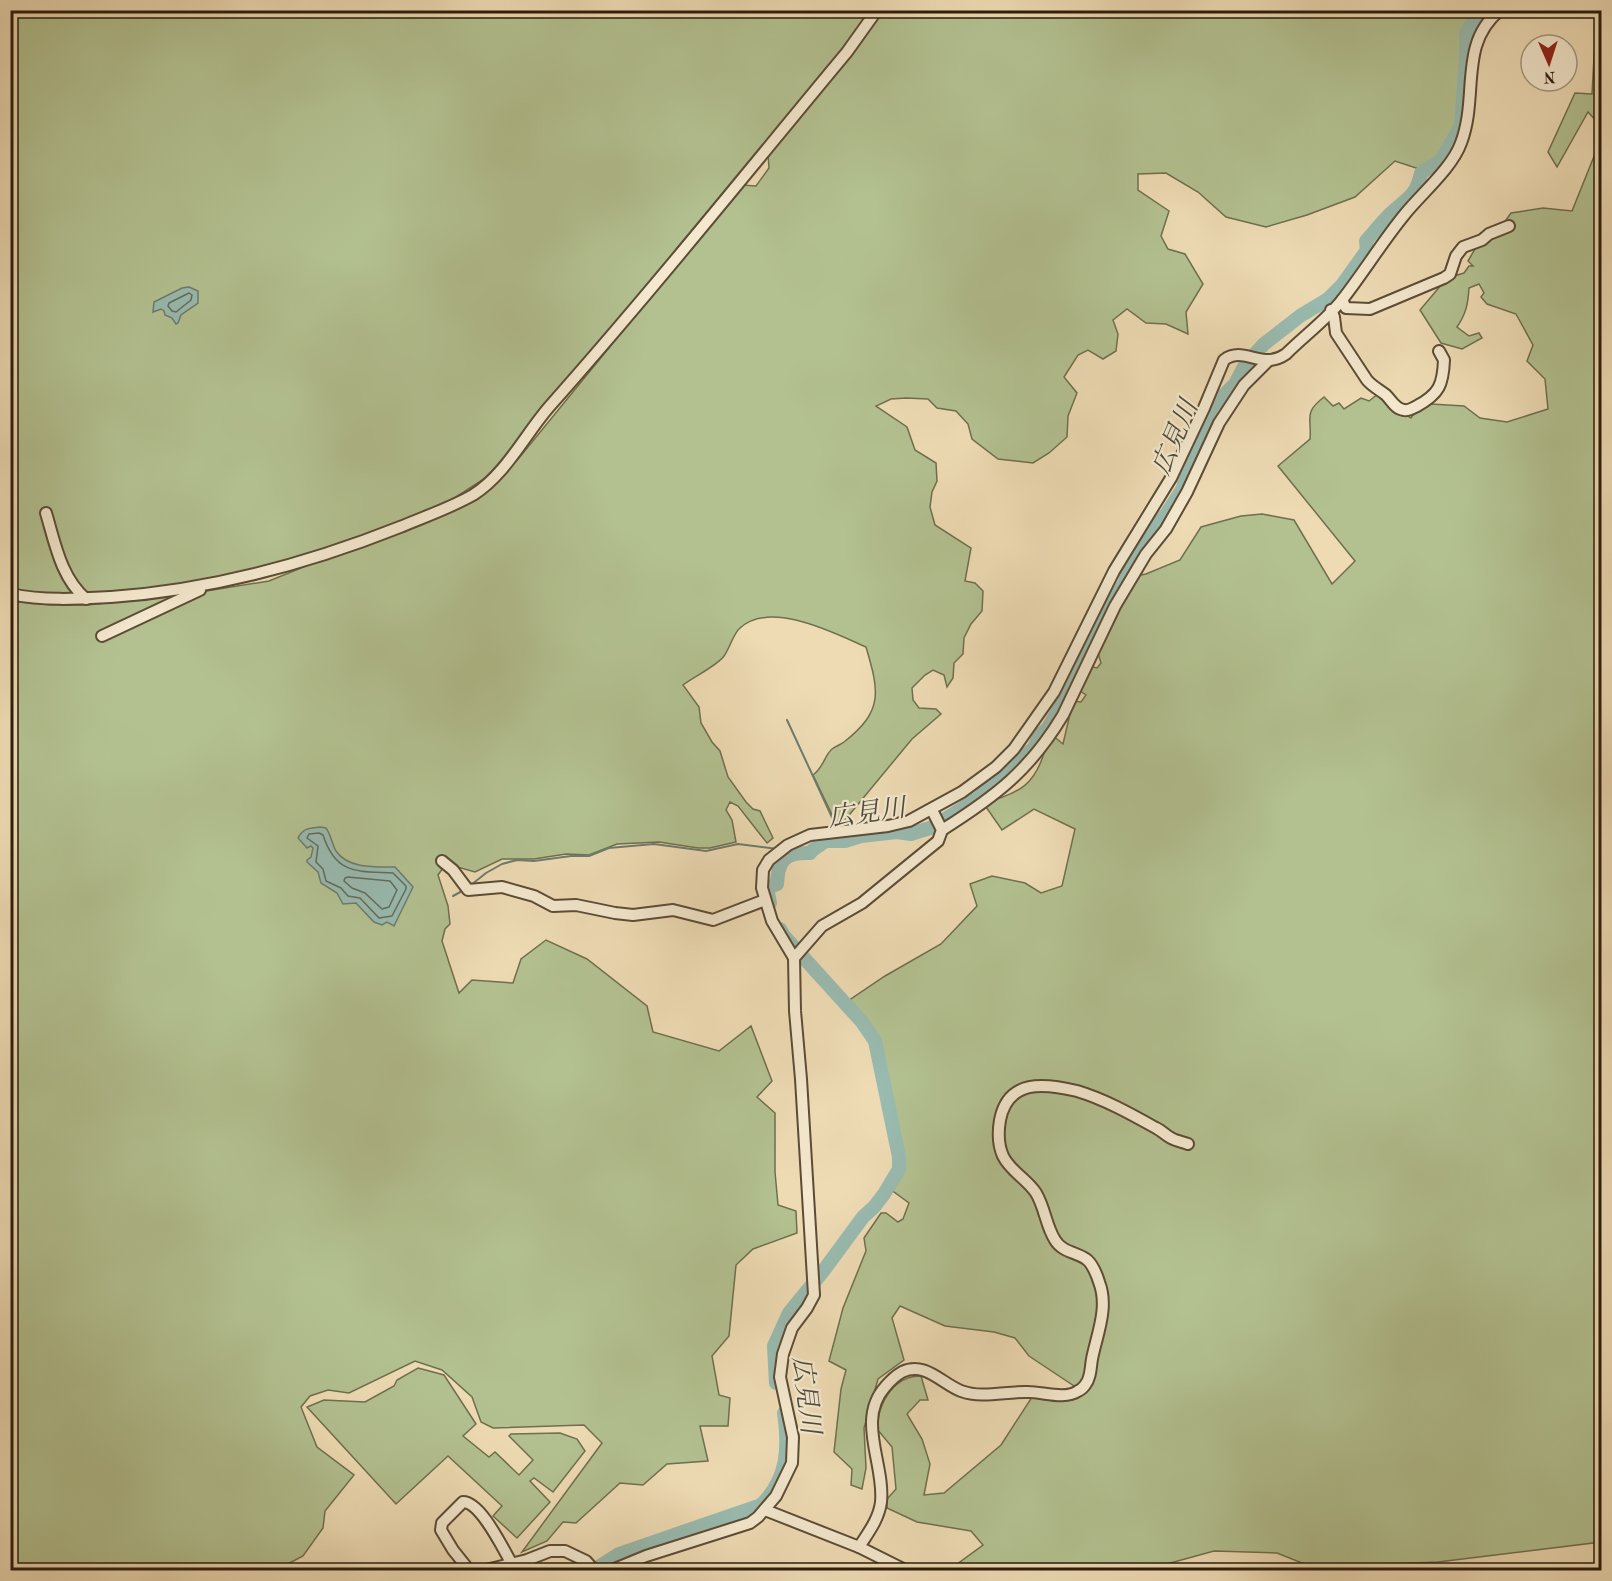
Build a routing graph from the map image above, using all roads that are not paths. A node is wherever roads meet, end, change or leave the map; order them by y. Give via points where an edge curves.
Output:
1 (877, 10) edge
2 (1500, 10) edge
3 (1509, 226) dead end
4 (1341, 300) junction
5 (1331, 310) junction
6 (1439, 351) dead end
7 (1267, 361) junction
8 (46, 513) dead end
9 (211, 585) junction
10 (10, 594) edge
11 (86, 599) junction
12 (102, 636) dead end
13 (933, 812) junction
14 (942, 828) junction
15 (442, 861) dead end
16 (765, 900) junction
17 (798, 954) junction
18 (1188, 1144) dead end
19 (765, 1510) junction
20 (859, 1547) junction
21 (512, 1564) junction
22 (469, 1570) edge
23 (486, 1570) edge
24 (594, 1570) edge
25 (612, 1570) edge
26 (904, 1570) edge

1 - 9 street via 847,52 492,479 473,495 368,540 312,560
2 - 4 street via 1487,22 1473,55 1469,119 1461,145
3 - 4 street via 1463,247 1444,279 1370,309 1346,308
4 - 5 street
5 - 6 street via 1336,333 1367,380 1402,410 1433,398 1437,392 1444,366
5 - 7 street via 1286,354
7 - 13 street via 1232,355 1221,364 1176,469 1114,571 1035,722 996,767
7 - 14 street via 1231,403 1166,529 1115,606 1052,732 1020,773 1001,790
8 - 11 street via 63,570
9 - 11 street
9 - 12 street
10 - 11 street via 53,600
13 - 14 street
13 - 16 street via 898,824 810,835 788,845 763,870
14 - 17 street via 938,842 862,903 822,926
15 - 16 street via 466,888 502,887 553,906 576,905 633,915 672,910 713,920
16 - 17 street via 778,934
17 - 19 street via 795,1011 813,1294 792,1328 783,1354 780,1377 793,1437 792,1463
18 - 20 street via 1075,1091 1024,1087 1008,1099 1002,1109 998,1138 1004,1158 1036,1194 1055,1241 1088,1260 1101,1285 1102,1313 1089,1377 1078,1391 1067,1395 976,1394 959,1390 935,1374 914,1369 892,1378 873,1410 871,1431 881,1501 876,1519
19 - 20 street
19 - 25 street via 750,1523
20 - 26 street
21 - 22 street via 483,1516 474,1506 463,1502 442,1523 441,1530
21 - 23 street
21 - 24 street via 550,1551 565,1551 586,1561

